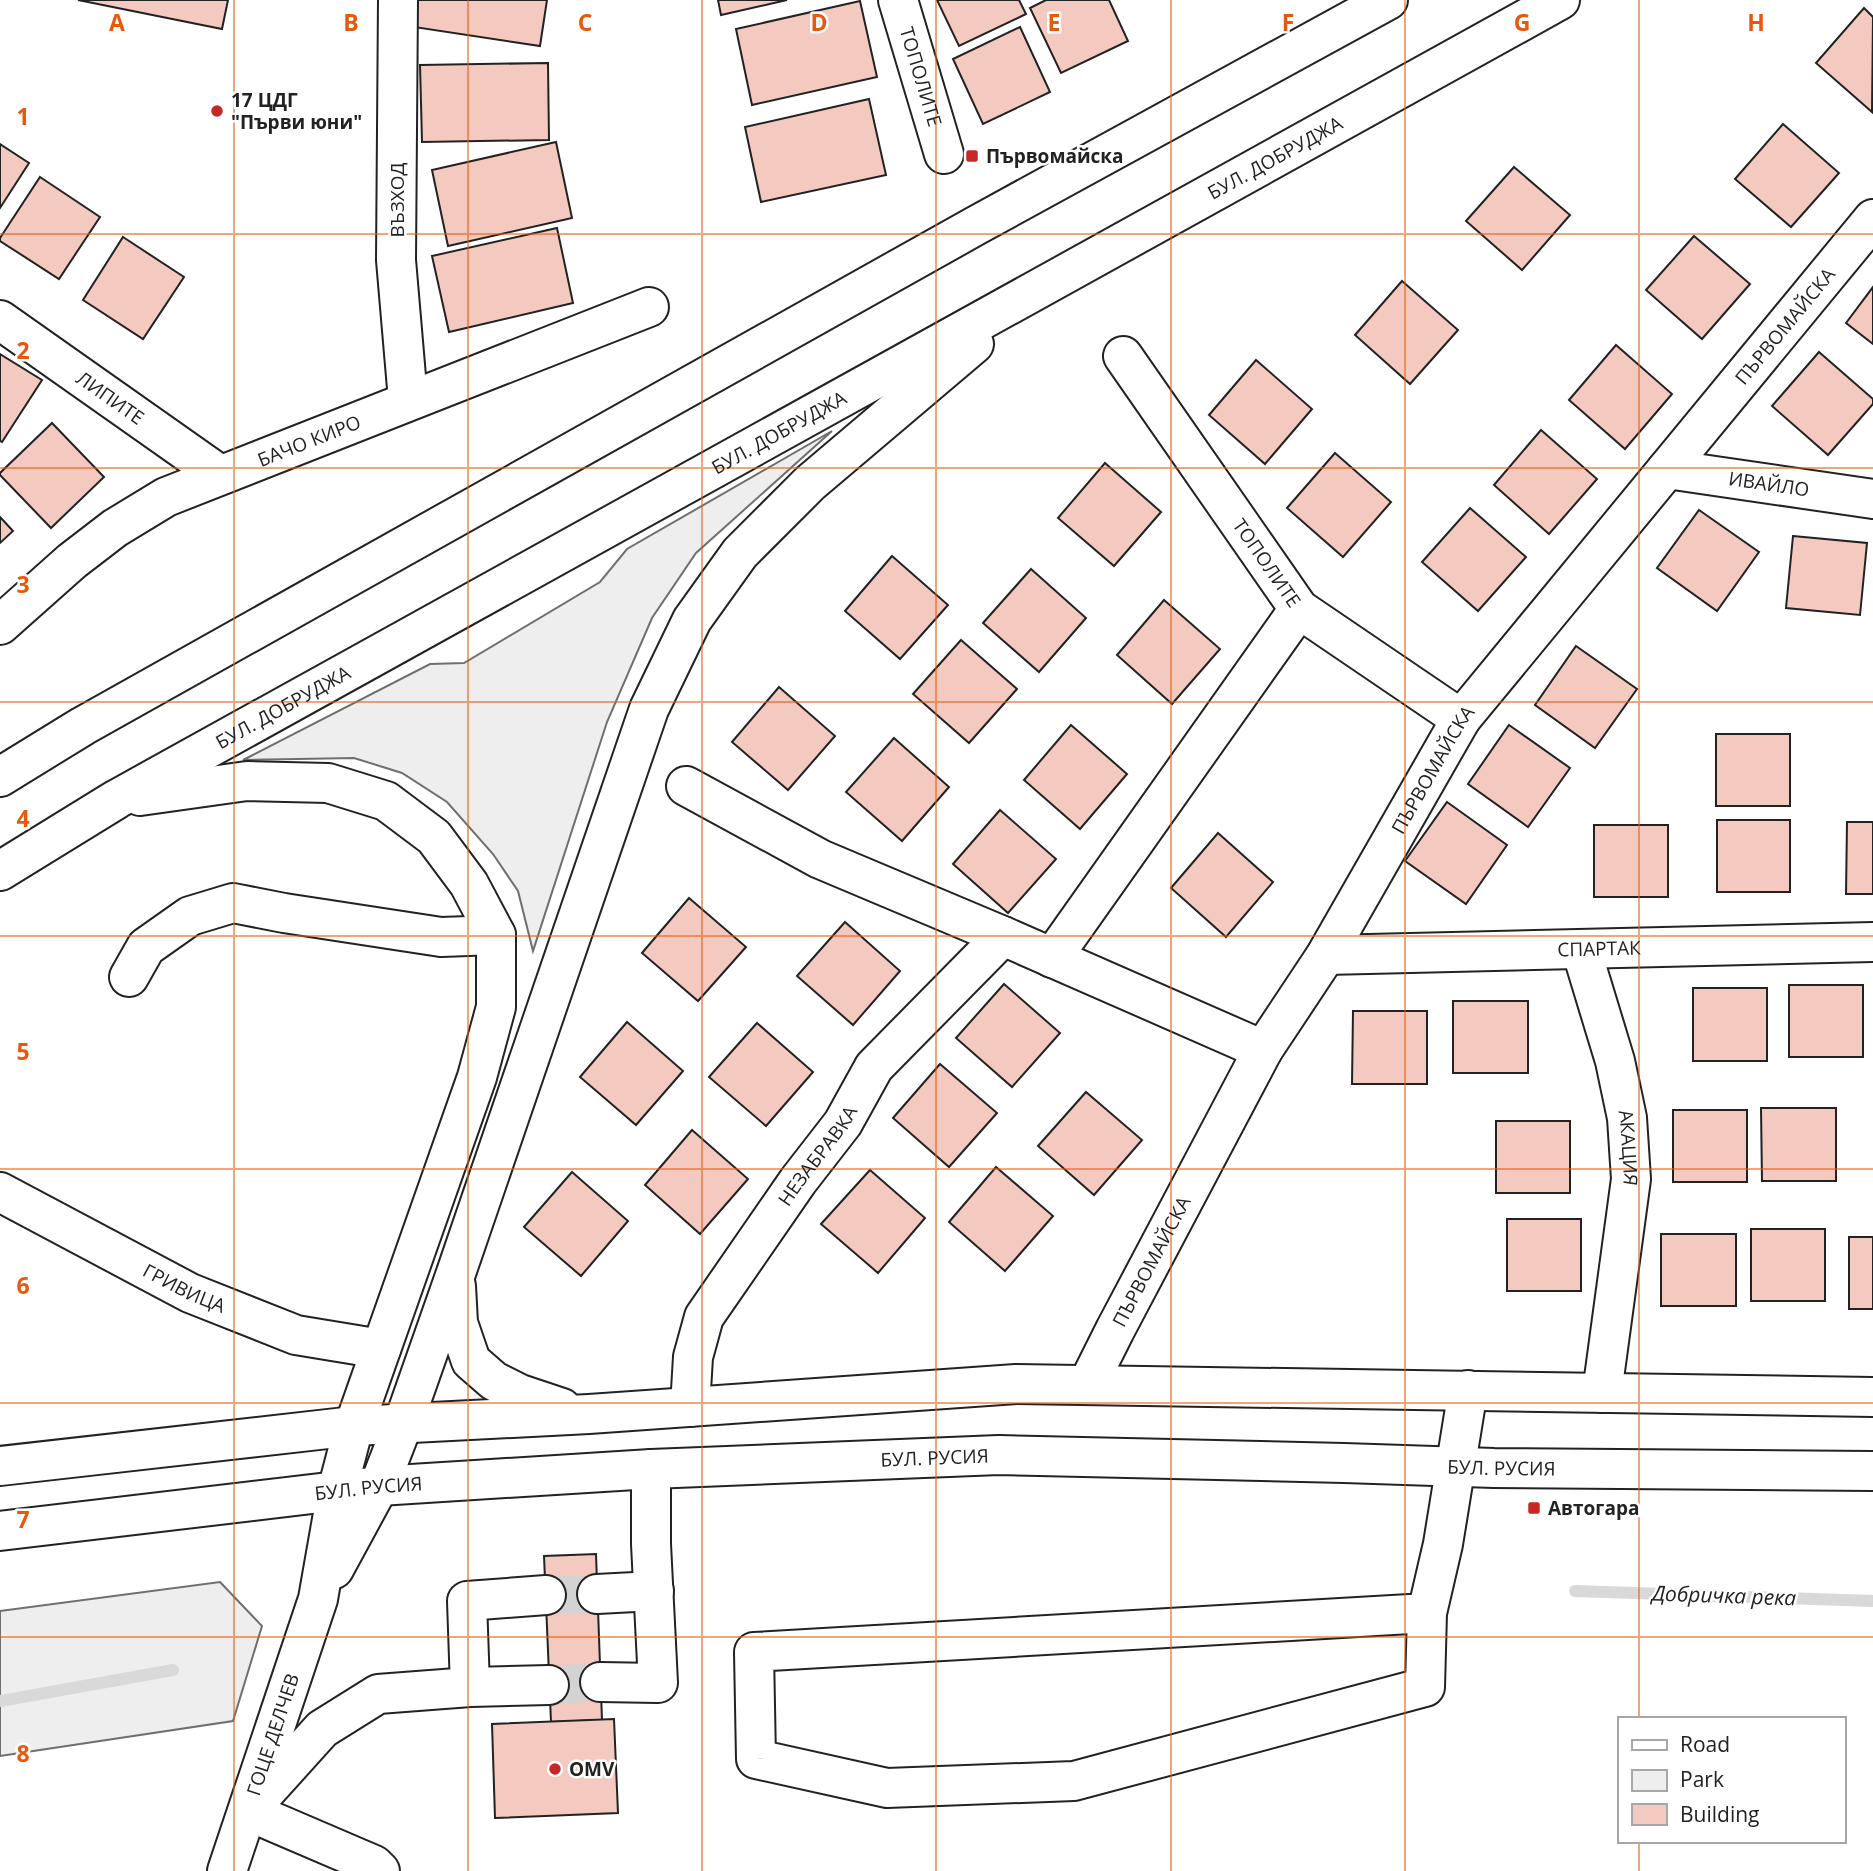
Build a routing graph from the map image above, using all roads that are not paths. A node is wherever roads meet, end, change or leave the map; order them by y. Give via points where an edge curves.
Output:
1 (398, 0) edge
2 (898, 0) edge
3 (1388, 0) edge
4 (1560, 0) edge
5 (944, 153) dead end
6 (1873, 219) edge
7 (1042, 287) junction
8 (649, 307) dead end
9 (0, 320) edge
10 (1123, 356) dead end
11 (408, 400) junction
12 (1667, 469) junction
13 (220, 475) junction
14 (1873, 499) edge
15 (1299, 609) junction
16 (0, 625) edge
17 (1461, 719) junction
18 (0, 777) edge
19 (686, 786) dead end
20 (117, 799) junction
21 (0, 871) edge
22 (496, 935) junction
23 (1003, 936) junction
24 (1873, 942) edge
25 (1581, 949) junction
26 (1326, 955) junction
27 (1052, 958) junction
28 (130, 977) dead end
29 (1263, 1050) junction
30 (0, 1192) edge
31 (456, 1273) junction
32 (381, 1349) junction
33 (1088, 1384) junction
34 (1468, 1390) junction
35 (1602, 1393) junction
36 (1873, 1397) edge
37 (691, 1407) junction
38 (589, 1415) junction
39 (403, 1423) junction
40 (354, 1426) junction
41 (0, 1466) edge
42 (1456, 1467) junction
43 (651, 1469) junction
44 (1873, 1471) edge
45 (379, 1486) junction
46 (337, 1491) junction
47 (0, 1531) edge
48 (654, 1591) junction
49 (597, 1594) tunnel mouth
50 (546, 1595) tunnel mouth
51 (318, 1599) junction
52 (1427, 1613) junction
53 (600, 1682) tunnel mouth
54 (550, 1685) tunnel mouth
55 (470, 1687) junction
56 (248, 1811) junction
57 (228, 1871) edge
58 (380, 1871) edge

1 - 11 main road, ВЪЗХОД via 396,260
2 - 5 main road, ТОПОЛИТЕ
3 - 18 main road via 657,403
4 - 7 main road, БУЛ. ДОБРУДЖА
6 - 12 main road, ПЪРВОМАЙСКА
7 - 20 main road, БУЛ. ДОБРУДЖА
7 - 31 main road, ГОЦЕ ДЕЛЧЕВ via 810,483 740,553 692,620 649,709
8 - 11 main road, БАЧО КИРО
9 - 13 main road, ЛИПИТЕ
10 - 15 main road, ТОПОЛИТЕ
11 - 13 main road, БАЧО КИРО
12 - 14 main road, ИВАЙЛО
12 - 17 main road, ПЪРВОМАЙСКА
13 - 16 main road, БАЧО КИРО via 166,497 115,528
15 - 17 main road, ТОПОЛИТЕ
15 - 27 main road
17 - 26 main road, ПЪРВОМАЙСКА
19 - 23 main road via 820,859
20 - 21 main road, БУЛ. ДОБРУДЖА
20 - 22 main road via 247,781 328,783 386,801 434,837 469,884
22 - 28 main road via 441,937 233,902 190,916 146,947
22 - 32 main road, ГОЦЕ ДЕЛЧЕВ via 496,1007 480,1066
23 - 27 main road
23 - 37 main road, НЕЗАБРАВКА via 874,1067 843,1123 704,1317 694,1357
24 - 25 main road, СПАРТАК
25 - 26 main road, СПАРТАК
25 - 35 main road, АКАЦИЯ via 1615,1061 1627,1118 1631,1179
26 - 29 main road, ПЪРВОМАЙСКА
27 - 29 main road
29 - 33 main road, ПЪРВОМАЙСКА
30 - 32 main road, ГРИВИЦА via 190,1293 296,1335
31 - 38 main road via 458,1323 471,1361 494,1381 520,1394
31 - 39 main road, ГОЦЕ ДЕЛЧЕВ
32 - 40 main road, ГОЦЕ ДЕЛЧЕВ
33 - 34 main road
33 - 37 main road via 1016,1384
34 - 35 main road
34 - 42 main road
35 - 36 main road
37 - 38 main road
38 - 39 main road
39 - 40 main road
39 - 45 main road, ГОЦЕ ДЕЛЧЕВ
40 - 41 main road
40 - 46 main road, ГОЦЕ ДЕЛЧЕВ
42 - 43 main road, БУЛ. РУСИЯ via 999,1455
42 - 44 main road, БУЛ. РУСИЯ
42 - 52 main road
43 - 45 main road, БУЛ. РУСИЯ
43 - 48 main road
45 - 46 main road, БУЛ. РУСИЯ
45 - 51 main road, ГОЦЕ ДЕЛЧЕВ
46 - 47 main road, БУЛ. РУСИЯ
46 - 51 main road, ГОЦЕ ДЕЛЧЕВ
48 - 49 main road
48 - 53 main road via 658,1683
50 - 55 main road via 467,1601
51 - 56 main road, ГОЦЕ ДЕЛЧЕВ
52 - 52 main road via 754,1652 756,1759 887,1788 1074,1781 1425,1687
54 - 55 main road
55 - 56 main road via 378,1695 322,1729
56 - 57 main road, ГОЦЕ ДЕЛЧЕВ
56 - 58 main road

